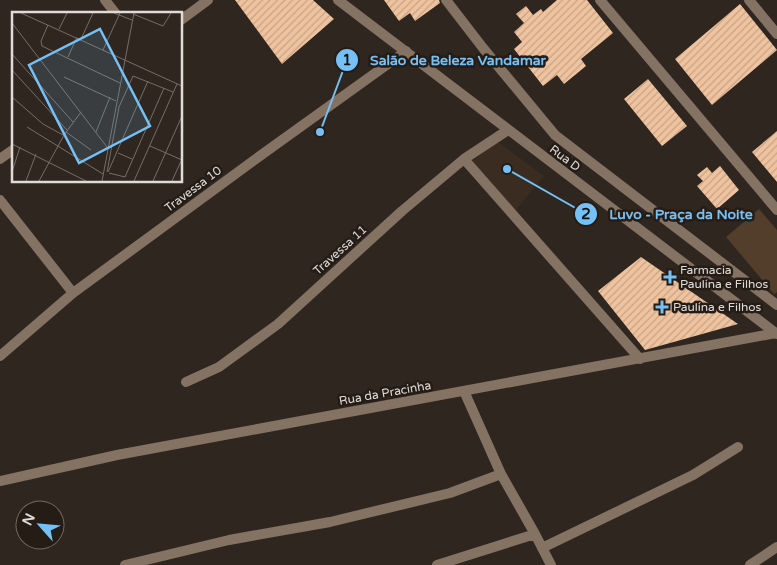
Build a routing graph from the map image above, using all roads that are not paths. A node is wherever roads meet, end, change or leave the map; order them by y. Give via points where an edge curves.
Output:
1 (106, 0) edge
2 (208, 0) edge
3 (338, 0) edge
4 (446, 0) edge
5 (600, 0) edge
6 (749, 0) edge
7 (115, 12) edge
8 (182, 19) edge
9 (777, 34) edge
10 (406, 51) junction
11 (508, 130) junction
12 (464, 159) junction
13 (0, 200) edge
14 (777, 210) edge
15 (73, 293) junction
16 (777, 305) edge
17 (776, 334) edge
18 (0, 356) edge
19 (640, 359) junction
20 (186, 382) dead end
21 (464, 391) junction
22 (738, 447) dead end
23 (501, 474) junction
24 (0, 481) edge
25 (535, 534) junction
26 (777, 547) edge
27 (542, 548) junction
28 (125, 565) edge
29 (437, 565) edge
30 (551, 565) edge
31 (750, 565) edge

1 - 7 street
2 - 8 street
3 - 10 street, Rua D
4 - 16 street via 555,135
5 - 14 street
6 - 9 street
10 - 11 street, Rua D
10 - 15 street, Travessa 10
11 - 12 street, Travessa 11
11 - 17 street, Rua D
12 - 19 street
12 - 20 street, Travessa 11 via 278,324 219,367
13 - 15 street
15 - 18 street, Travessa 10
17 - 19 street, Rua da Pracinha
19 - 21 street, Rua da Pracinha
21 - 23 street
21 - 24 street, Rua da Pracinha via 116,455
22 - 27 street via 693,475
23 - 25 street
23 - 28 street via 450,493
25 - 27 street
25 - 29 street
26 - 31 street
27 - 30 street

